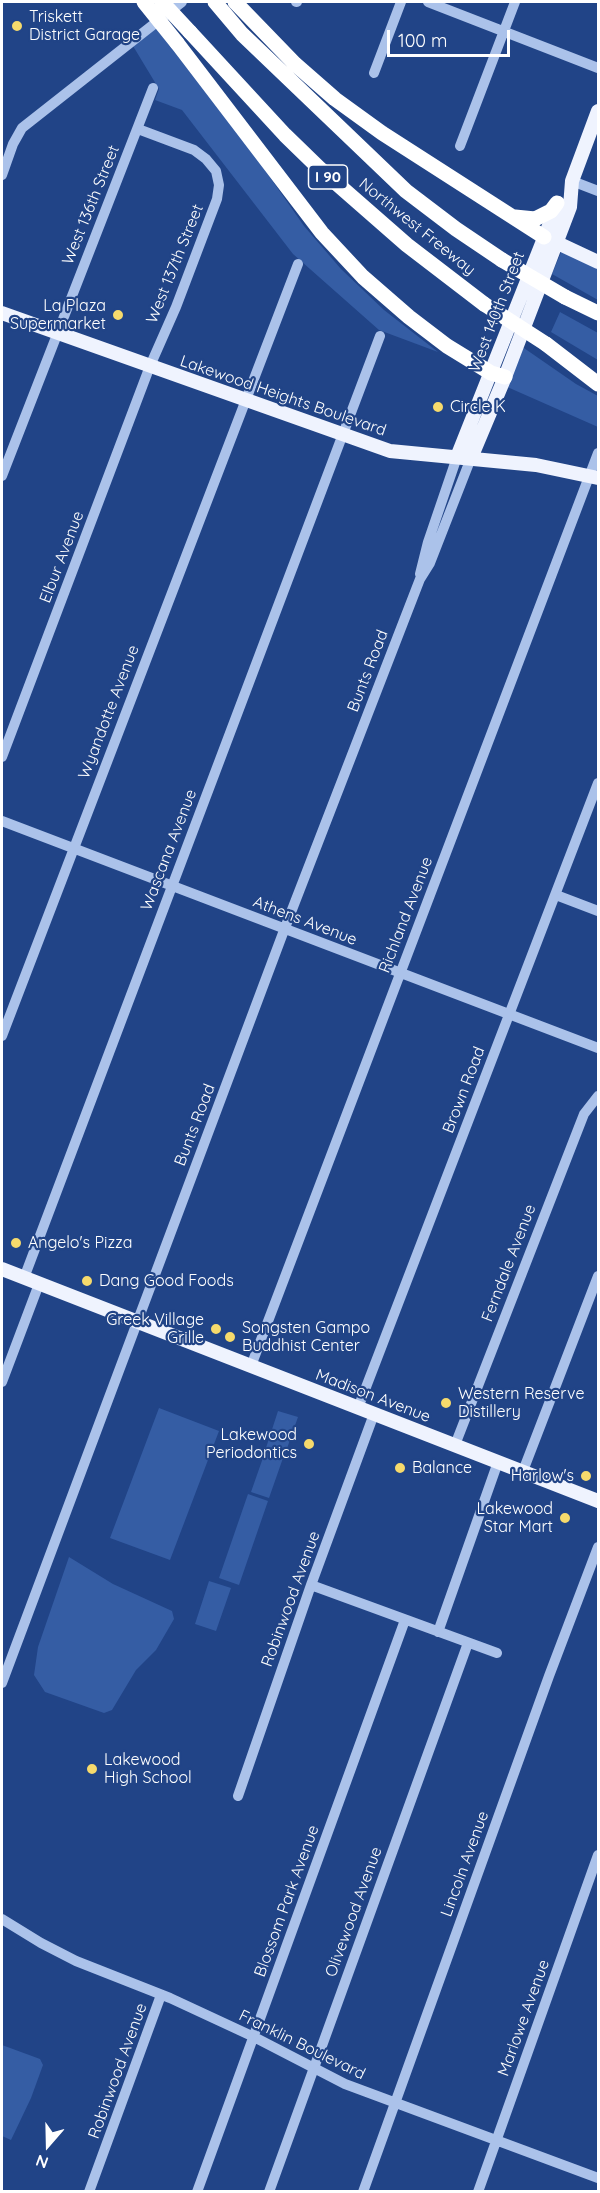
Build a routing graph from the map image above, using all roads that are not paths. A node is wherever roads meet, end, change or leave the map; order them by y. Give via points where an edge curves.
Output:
1 (144, 2) edge
2 (162, 2) edge
3 (182, 2) edge
4 (235, 2) edge
5 (401, 2) edge
6 (428, 2) edge
7 (515, 2) edge
8 (217, 4) edge
9 (503, 31) junction
10 (598, 68) edge
11 (374, 73) dead end
12 (153, 88) dead end
13 (598, 111) edge
14 (138, 129) junction
15 (460, 146) dead end
16 (2, 175) edge
17 (572, 181) junction
18 (598, 192) edge
19 (557, 203) junction
20 (511, 216) junction
21 (550, 239) junction
22 (598, 262) edge
23 (298, 264) dead end
24 (2, 313) edge
25 (598, 313) edge
26 (56, 333) junction
27 (380, 336) dead end
28 (546, 344) junction
29 (150, 366) junction
30 (598, 374) edge
31 (498, 375) junction
32 (598, 384) edge
33 (245, 398) junction
34 (344, 434) junction
35 (598, 453) edge
36 (457, 457) junction
37 (471, 458) junction
38 (2, 476) edge
39 (594, 477) edge
40 (420, 579) junction
41 (2, 758) edge
42 (598, 783) edge
43 (2, 821) edge
44 (73, 848) junction
45 (171, 885) junction
46 (556, 895) junction
47 (598, 911) edge
48 (285, 929) junction
49 (400, 973) junction
50 (510, 1014) junction
51 (2, 1036) edge
52 (598, 1048) edge
53 (598, 1096) edge
54 (2, 1269) edge
55 (598, 1276) edge
56 (24, 1278) junction
57 (39, 1284) junction
58 (137, 1322) junction
59 (251, 1366) junction
60 (2, 1382) edge
61 (358, 1408) junction
62 (374, 1414) junction
63 (454, 1445) junction
64 (498, 1462) junction
65 (523, 1471) junction
66 (598, 1501) edge
67 (598, 1547) edge
68 (311, 1585) junction
69 (405, 1620) junction
70 (438, 1632) junction
71 (468, 1643) junction
72 (497, 1653) dead end
73 (2, 1683) edge
74 (238, 1796) dead end
75 (598, 1856) edge
76 (2, 1919) edge
77 (161, 1995) junction
78 (254, 2037) junction
79 (314, 2068) junction
80 (395, 2103) junction
81 (495, 2140) junction
82 (598, 2178) edge
83 (89, 2192) edge
84 (197, 2192) edge
85 (269, 2192) edge
86 (363, 2192) edge
87 (478, 2192) edge

1 - 31 highway, bridge via 322,233 363,277 447,346
2 - 28 highway, Northwest Freeway / I 90, bridge via 319,168 407,245 484,304
3 - 16 street via 22,128
4 - 20 highway via 335,99
5 - 11 street
6 - 9 street
7 - 9 street
8 - 25 highway, Northwest Freeway / I 90, bridge via 242,34 406,191 502,260
9 - 10 street
9 - 15 street
12 - 14 street, West 136th Street
13 - 17 main road, West 140th Street
14 - 26 street, West 136th Street
14 - 29 street, West 137th Street via 194,150 216,171 219,184 218,199
17 - 18 street
17 - 19 main road, West 140th Street
17 - 21 main road, West 140th Street via 570,207
19 - 20 highway via 535,219
19 - 21 main road, West 140th Street
20 - 21 highway
21 - 22 main road
21 - 31 main road, West 140th Street
23 - 33 street, Wyandotte Avenue
24 - 26 main road, Lakewood Heights Boulevard
26 - 29 main road, Lakewood Heights Boulevard
26 - 38 street, West 136th Street
27 - 34 street, Wascana Avenue
28 - 30 highway, Northwest Freeway / I 90
28 - 32 highway
29 - 33 main road, Lakewood Heights Boulevard
29 - 41 street, Elbur Avenue
31 - 36 main road, West 140th Street
31 - 37 main road, West 140th Street
33 - 34 main road, Lakewood Heights Boulevard
33 - 44 street, Wyandotte Avenue
34 - 36 main road, Lakewood Heights Boulevard via 390,451
34 - 45 street, Wascana Avenue
35 - 39 street, Richland Avenue
36 - 37 main road, Lakewood Heights Boulevard
36 - 40 street, Bunts Road via 428,542
37 - 39 main road, Lakewood Heights Boulevard via 537,465
37 - 40 street, Bunts Road via 430,563
39 - 49 street, Richland Avenue
40 - 48 street, Bunts Road
42 - 46 street, Brown Road
43 - 44 street, Athens Avenue
44 - 45 street, Athens Avenue
44 - 51 street, Wyandotte Avenue
45 - 48 street, Athens Avenue
45 - 56 street, Wascana Avenue
46 - 47 street
46 - 50 street, Brown Road
48 - 49 street, Athens Avenue
48 - 58 street, Bunts Road
49 - 50 street, Athens Avenue
49 - 59 street, Richland Avenue
50 - 52 street, Athens Avenue
50 - 61 street, Brown Road
53 - 63 street, Ferndale Avenue via 584,1114
54 - 56 main road, Madison Avenue
55 - 65 street
56 - 57 main road, Madison Avenue
57 - 58 main road, Madison Avenue
57 - 60 street
58 - 59 main road, Madison Avenue
58 - 73 street, Bunts Road
59 - 61 main road, Madison Avenue
61 - 62 main road, Madison Avenue
62 - 63 main road, Madison Avenue
62 - 68 street, Robinwood Avenue
63 - 64 main road, Madison Avenue
64 - 65 main road, Madison Avenue
64 - 70 street
65 - 66 main road, Madison Avenue
67 - 80 street, Lincoln Avenue
68 - 69 street
68 - 74 street, Robinwood Avenue
69 - 70 street
69 - 78 street, Blossom Park Avenue
70 - 71 street
71 - 72 street
71 - 79 street, Olivewood Avenue
75 - 81 street, Marlowe Avenue
76 - 77 street, Franklin Boulevard via 76,1961
77 - 78 street, Franklin Boulevard
77 - 83 street, Robinwood Avenue
78 - 79 street, Franklin Boulevard
78 - 84 street, Blossom Park Avenue
79 - 80 street, Franklin Boulevard
79 - 85 street, Olivewood Avenue
80 - 81 street, Franklin Boulevard
80 - 86 street, Lincoln Avenue
81 - 82 street, Franklin Boulevard
81 - 87 street, Marlowe Avenue

